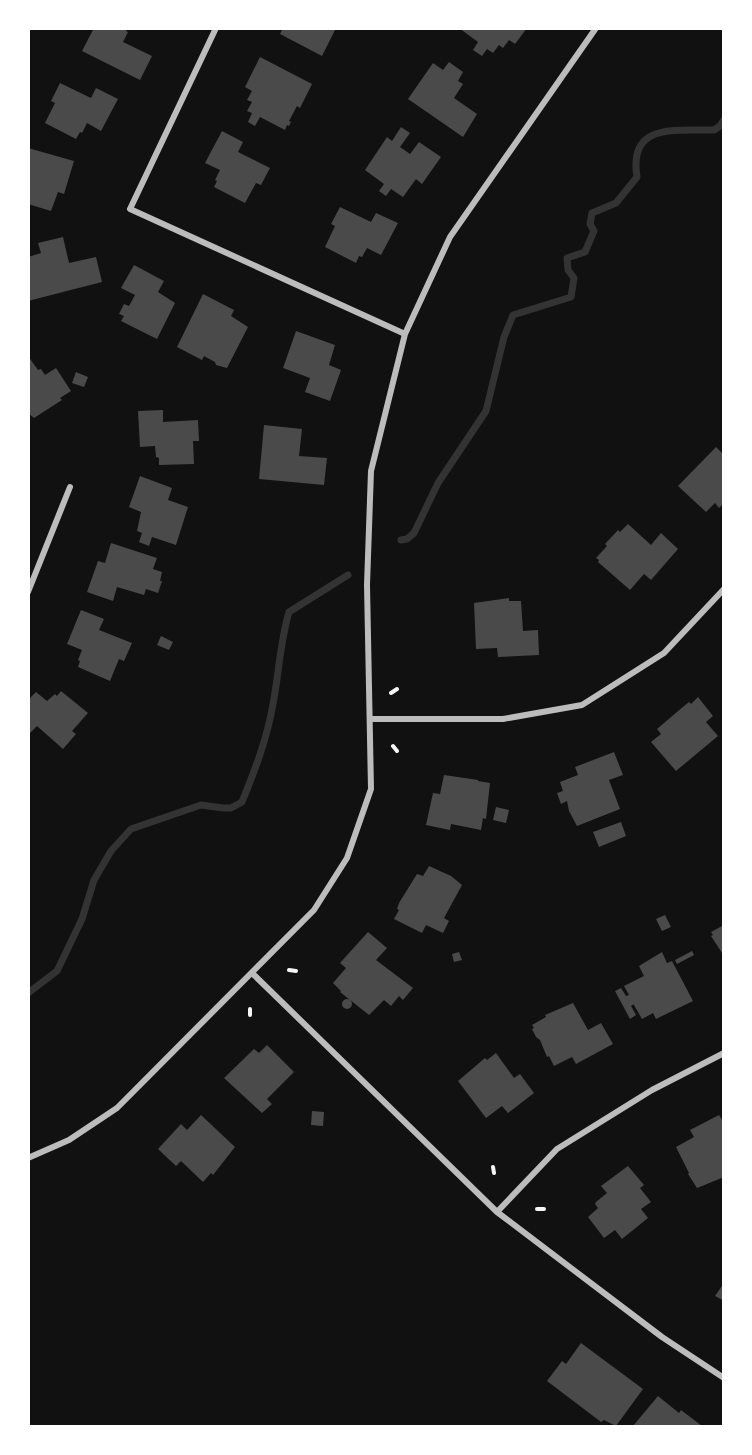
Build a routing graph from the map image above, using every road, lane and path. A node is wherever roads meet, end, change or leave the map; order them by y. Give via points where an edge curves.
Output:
1 (216, 28) edge
2 (596, 28) edge
3 (405, 334) junction
4 (70, 487) dead end
5 (723, 589) edge
6 (28, 592) edge
7 (397, 689) dead end
8 (391, 693) dead end
9 (371, 719) junction
10 (393, 746) dead end
11 (397, 751) dead end
12 (289, 970) dead end
13 (296, 970) dead end
14 (252, 973) junction
15 (250, 1009) dead end
16 (250, 1016) dead end
17 (723, 1053) edge
18 (28, 1158) edge
19 (494, 1167) dead end
20 (494, 1173) dead end
21 (537, 1209) dead end
22 (544, 1209) dead end
23 (497, 1212) junction
24 (723, 1378) edge

1 - 3 street via 130,209
2 - 3 street via 450,237
3 - 9 street via 371,471 367,585
4 - 6 street
5 - 9 street via 664,653 582,705 503,719
7 - 8 path
9 - 14 street via 371,789 347,858 314,910
10 - 11 path
12 - 13 path
14 - 18 street via 117,1108 69,1140
14 - 23 street
15 - 16 path
17 - 23 street via 652,1090 557,1149
19 - 20 path
21 - 22 path
23 - 24 street via 662,1337

